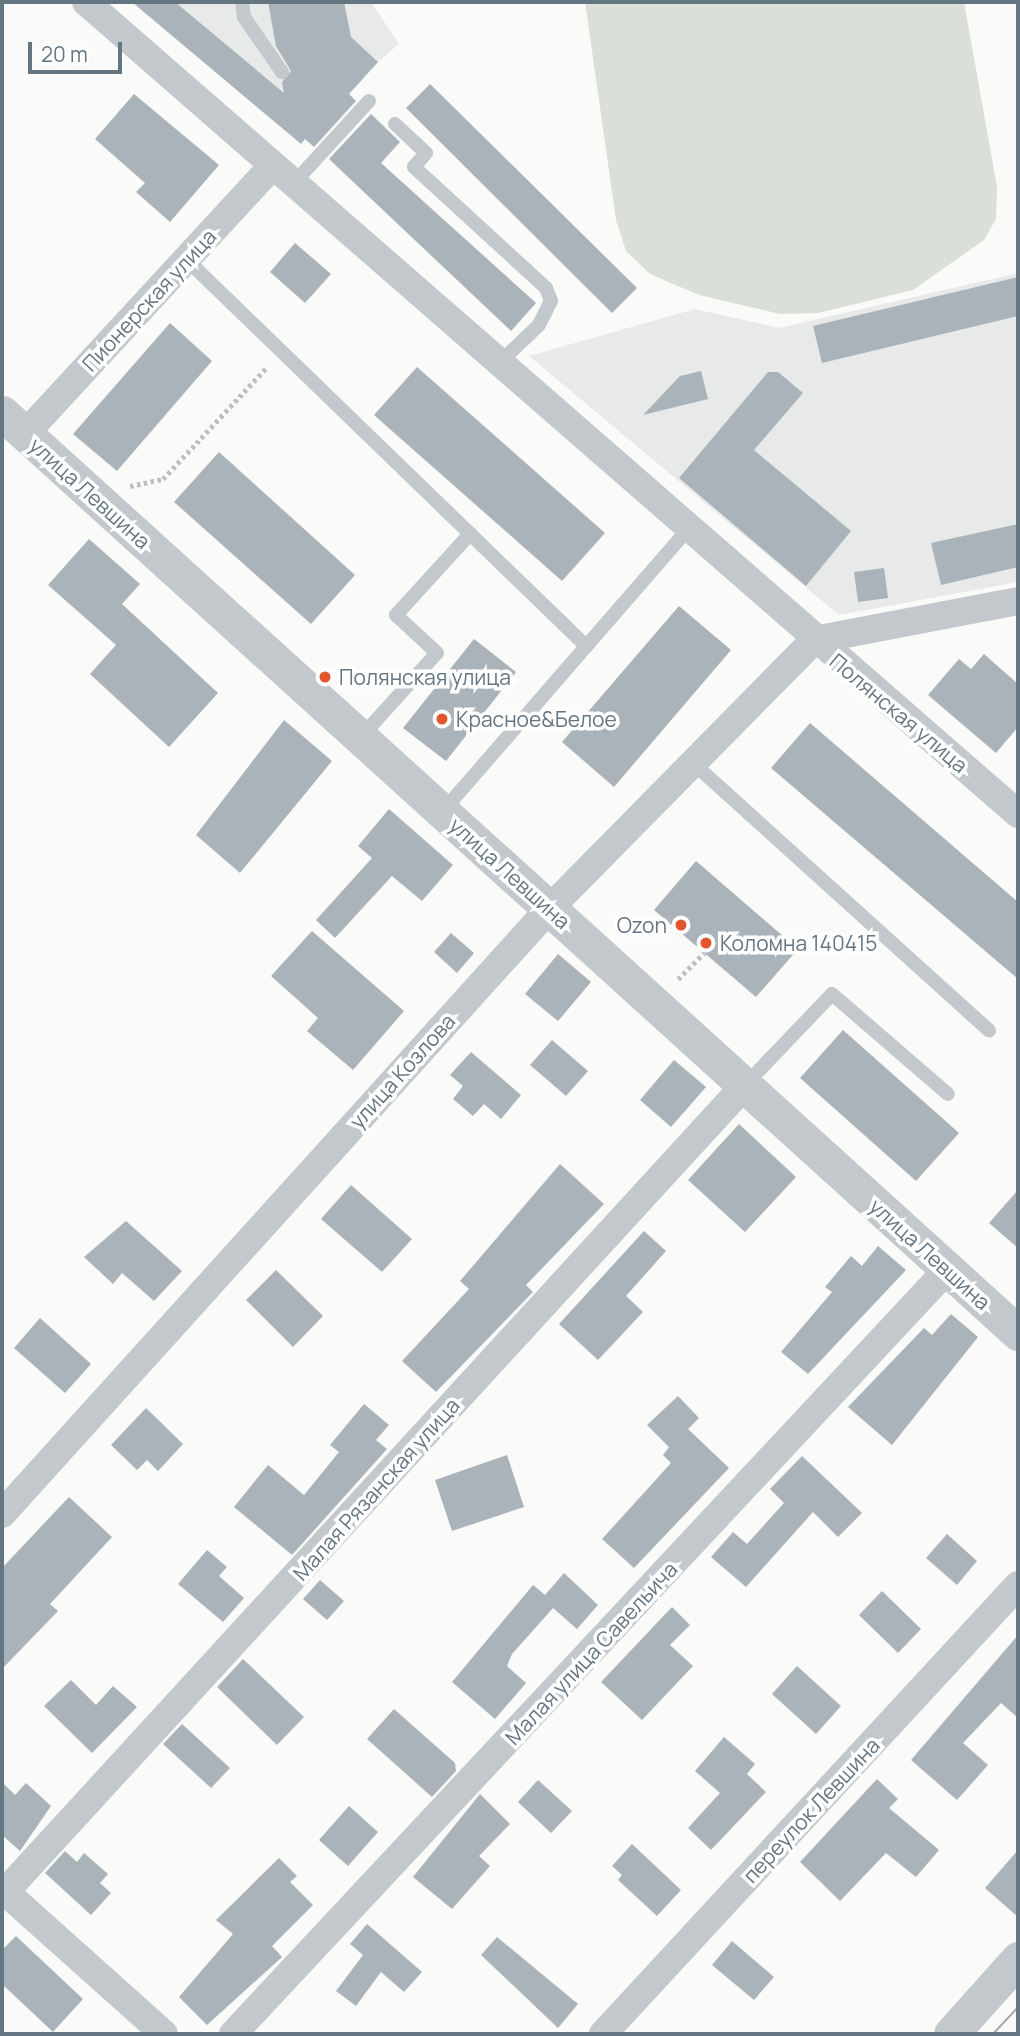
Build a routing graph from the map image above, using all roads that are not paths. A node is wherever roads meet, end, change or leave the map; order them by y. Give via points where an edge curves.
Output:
1 (86, 2) edge
2 (242, 2) edge
3 (282, 72) dead end
4 (369, 101) dead end
5 (395, 124) dead end
6 (272, 166) junction
7 (292, 185) junction
8 (186, 259) junction
9 (498, 364) junction
10 (14, 424) edge
11 (688, 529) junction
12 (470, 534) junction
13 (1018, 601) edge
14 (814, 640) junction
15 (586, 646) junction
16 (360, 738) junction
17 (693, 763) junction
18 (442, 812) junction
19 (1018, 814) edge
20 (550, 909) junction
21 (989, 1030) dead end
22 (746, 1084) junction
23 (948, 1094) dead end
24 (947, 1270) junction
25 (1018, 1334) edge
26 (2, 1514) edge
27 (1018, 1585) edge
28 (3, 1891) edge
29 (1018, 1959) edge
30 (164, 2034) edge
31 (233, 2034) edge
32 (603, 2034) edge
33 (951, 2034) edge

1 - 6 street, Полянская улица
2 - 3 lane via 244,18
4 - 7 lane
5 - 9 lane via 426,153 414,167 546,288 551,300 539,325
6 - 7 street, Полянская улица
6 - 8 street, Пионерская улица
7 - 9 street, Полянская улица
8 - 10 street, Пионерская улица
8 - 12 lane
9 - 11 street, Полянская улица
10 - 16 street, улица Левшина
11 - 14 street, Полянская улица
11 - 15 lane
12 - 15 lane
12 - 16 lane via 396,615 437,653
13 - 14 street
14 - 17 street, улица Козлова
14 - 19 street, Полянская улица
15 - 18 lane
16 - 18 street, улица Левшина
17 - 20 street, улица Козлова
17 - 21 lane
18 - 20 street, улица Левшина
20 - 22 street, улица Левшина
20 - 26 street, улица Козлова
22 - 23 lane via 832,994
22 - 24 street, улица Левшина
22 - 28 street, Малая Рязанская улица
24 - 25 street, улица Левшина
24 - 31 street, Малая улица Савельича
27 - 32 street, переулок Левшина
28 - 30 street
29 - 33 street

